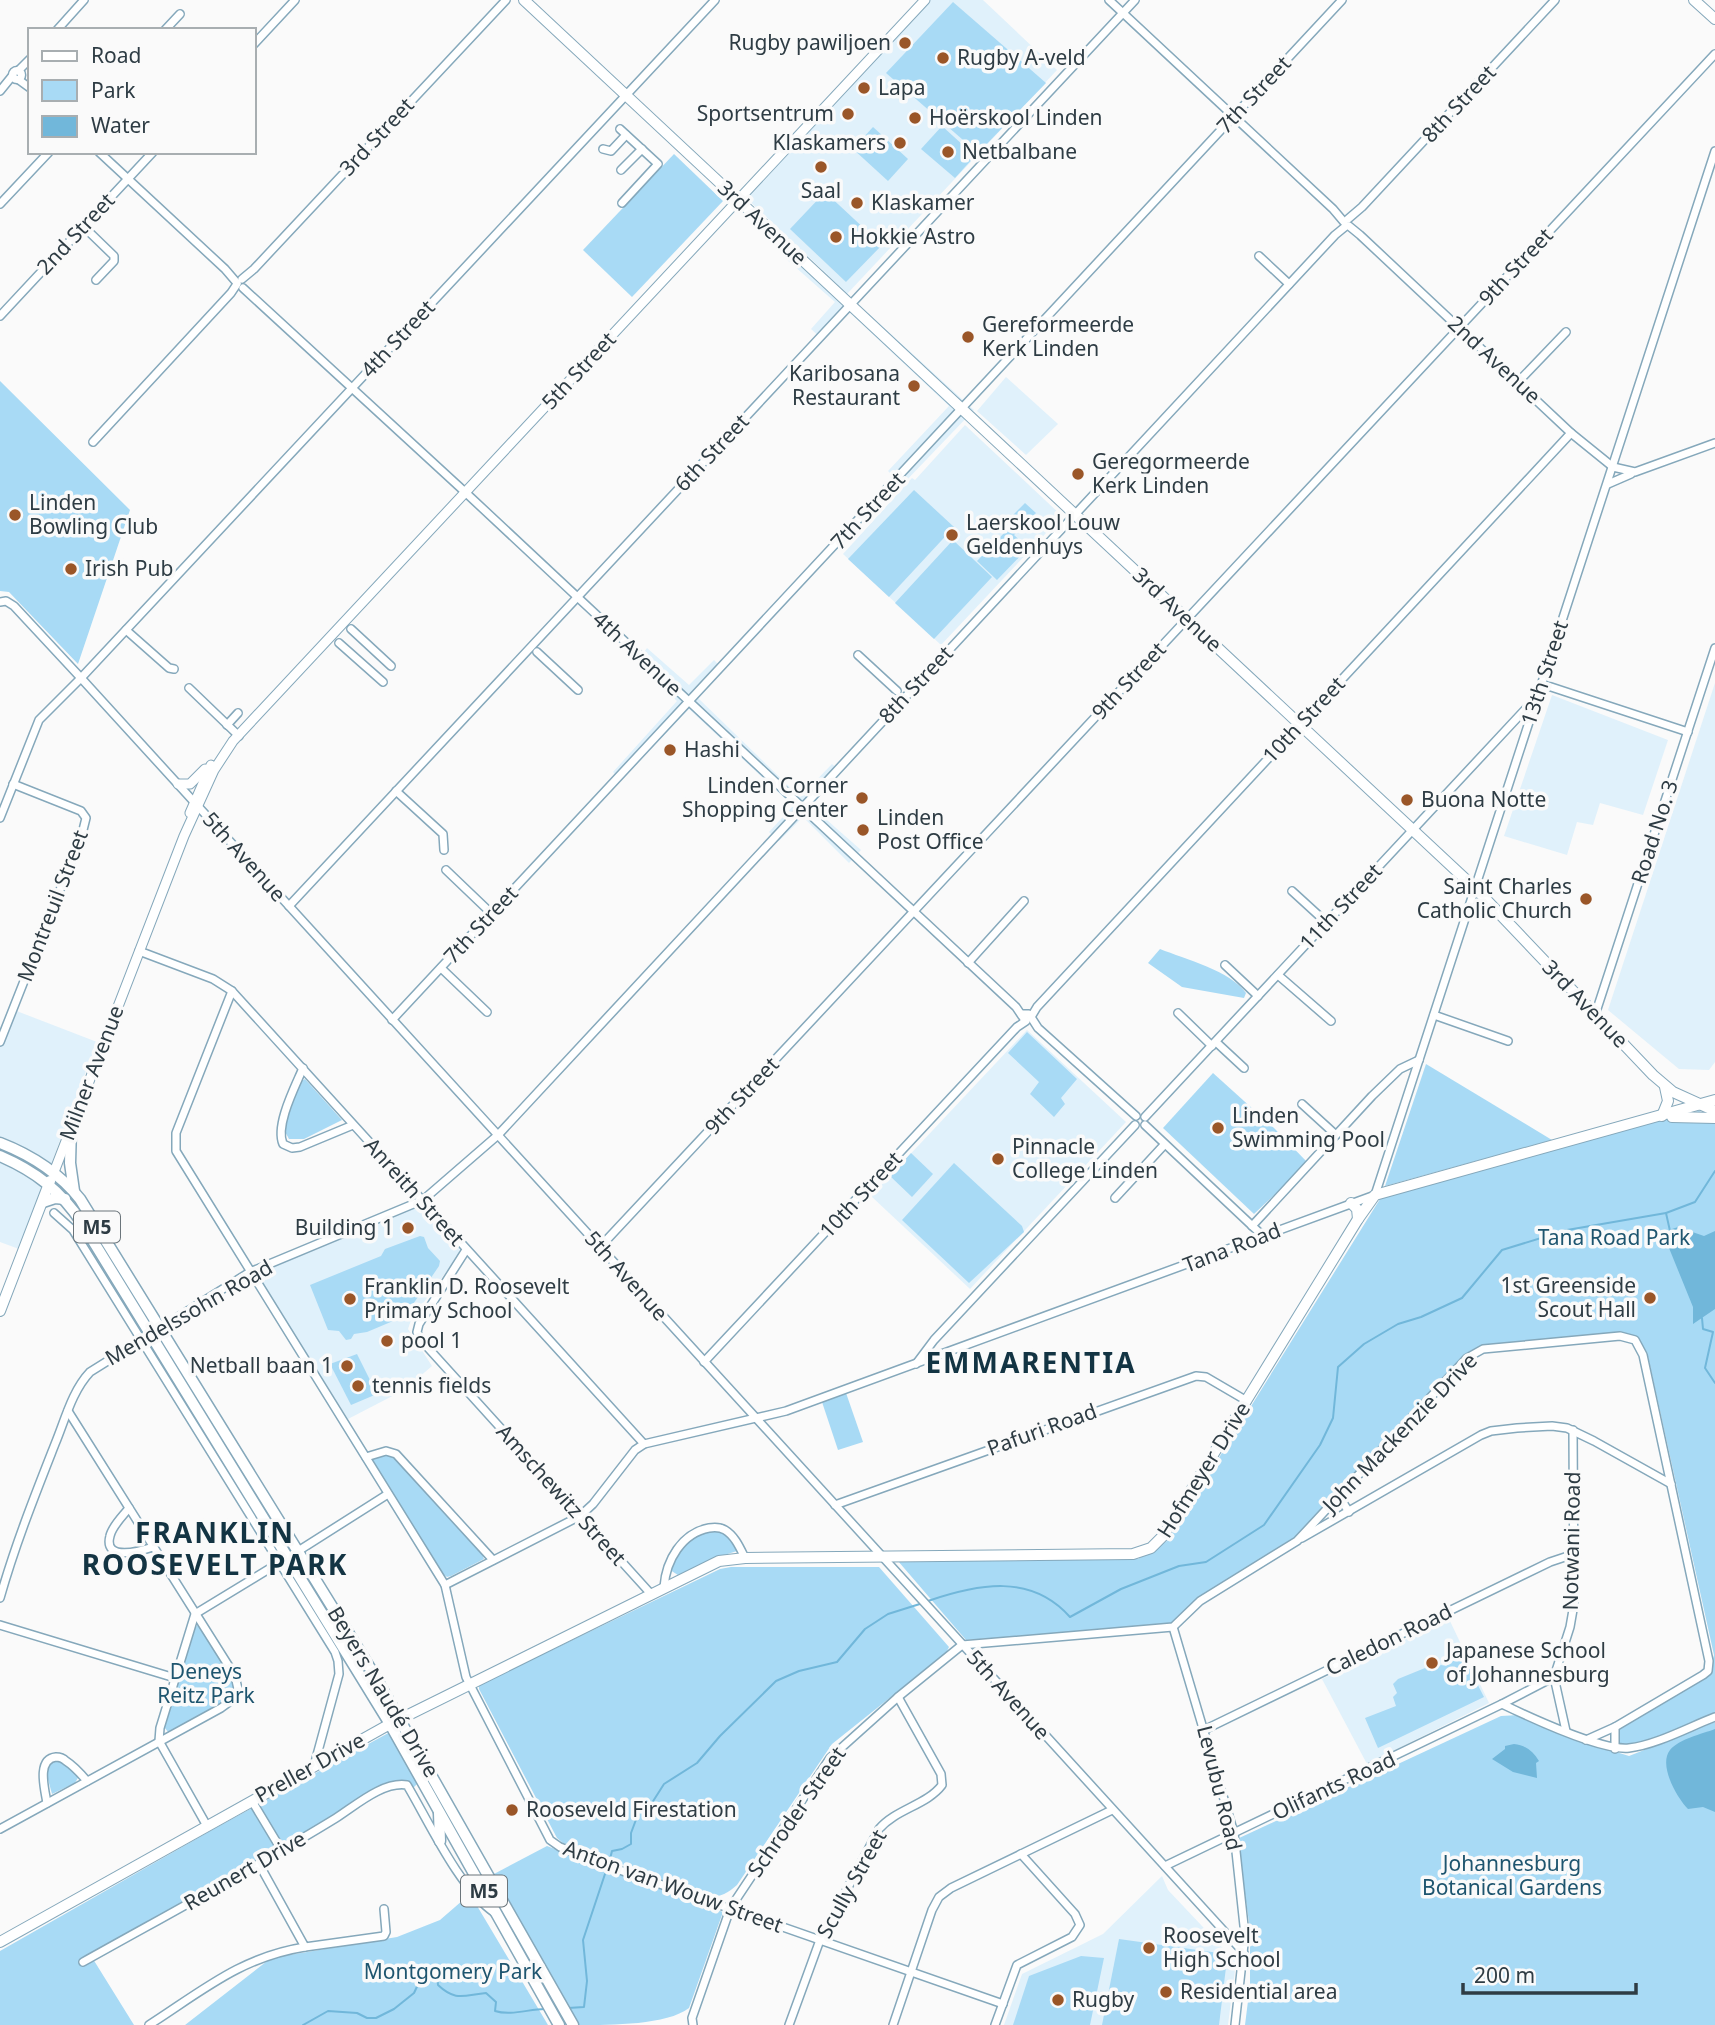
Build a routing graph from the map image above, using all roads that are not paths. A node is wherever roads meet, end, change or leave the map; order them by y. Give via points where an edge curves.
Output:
1 (295, 0) edge
2 (715, 0) edge
3 (925, 0) edge
4 (1109, 0) edge
5 (1135, 0) edge
6 (1342, 0) edge
7 (1555, 0) edge
8 (1695, 0) edge
9 (80, 1) edge
10 (524, 1) edge
11 (503, 2) edge
12 (1123, 13) junction
13 (180, 14) dead end
14 (1715, 19) edge
15 (59, 28) edge
16 (167, 28) edge
17 (256, 42) edge
18 (1715, 54) edge
19 (28, 61) edge
20 (18, 76) junction
21 (28, 85) edge
22 (2, 89) edge
23 (626, 95) junction
24 (1234, 117) junction
25 (620, 129) dead end
26 (626, 135) junction
27 (603, 149) dead end
28 (642, 149) junction
29 (1715, 151) edge
30 (47, 154) edge
31 (101, 154) edge
32 (151, 154) edge
33 (621, 170) dead end
34 (128, 179) junction
35 (738, 200) junction
36 (622, 203) dead end
37 (0, 204) edge
38 (1347, 223) junction
39 (83, 226) junction
40 (1259, 256) dead end
41 (96, 280) dead end
42 (241, 284) junction
43 (1289, 284) junction
44 (849, 306) junction
45 (0, 316) edge
46 (1460, 327) junction
47 (1566, 332) dead end
48 (1518, 382) junction
49 (352, 389) junction
50 (962, 410) junction
51 (1571, 433) junction
52 (93, 442) dead end
53 (1715, 443) edge
54 (1613, 467) junction
55 (1635, 472) junction
56 (1608, 484) junction
57 (465, 492) junction
58 (1075, 515) junction
59 (577, 598) junction
60 (3, 602) edge
61 (1187, 619) junction
62 (351, 629) dead end
63 (126, 630) junction
64 (339, 643) dead end
65 (1715, 648) edge
66 (537, 652) dead end
67 (858, 655) dead end
68 (391, 666) dead end
69 (174, 669) dead end
70 (81, 678) junction
71 (383, 682) dead end
72 (1542, 684) junction
73 (189, 688) dead end
74 (578, 690) dead end
75 (897, 691) dead end
76 (1536, 698) junction
77 (690, 702) junction
78 (238, 713) dead end
79 (227, 724) junction
80 (1300, 724) junction
81 (1688, 732) junction
82 (236, 739) junction
83 (210, 766) junction
84 (13, 784) junction
85 (178, 784) junction
86 (396, 792) junction
87 (196, 804) junction
88 (802, 808) junction
89 (0, 818) edge
90 (1413, 830) junction
91 (444, 850) dead end
92 (446, 870) dead end
93 (1476, 889) junction
94 (1293, 891) dead end
95 (1024, 901) dead end
96 (289, 906) junction
97 (914, 911) junction
98 (492, 914) junction
99 (1327, 923) junction
100 (139, 951) junction
101 (968, 963) junction
102 (1225, 965) dead end
103 (441, 968) junction
104 (1278, 975) junction
105 (232, 990) junction
106 (1258, 996) junction
107 (487, 1012) dead end
108 (1178, 1013) dead end
109 (1434, 1015) junction
110 (1595, 1015) junction
111 (1027, 1017) junction
112 (392, 1020) junction
113 (1331, 1021) dead end
114 (0, 1041) edge
115 (1507, 1041) dead end
116 (1214, 1044) junction
117 (1419, 1060) junction
118 (303, 1068) junction
119 (1244, 1068) dead end
120 (1664, 1086) junction
121 (1715, 1100) edge
122 (1302, 1104) dead end
123 (1699, 1105) junction
124 (1715, 1111) edge
125 (1136, 1116) junction
126 (1660, 1116) junction
127 (1715, 1118) edge
128 (1145, 1121) junction
129 (353, 1125) junction
130 (1135, 1125) junction
131 (71, 1127) junction
132 (498, 1135) junction
133 (1336, 1135) junction
134 (0, 1143) edge
135 (1164, 1145) junction
136 (0, 1156) edge
137 (51, 1178) junction
138 (70, 1195) junction
139 (1375, 1195) junction
140 (1115, 1198) dead end
141 (423, 1200) junction
142 (43, 1202) junction
143 (1351, 1203) junction
144 (54, 1213) dead end
145 (1358, 1219) junction
146 (1252, 1226) junction
147 (1264, 1237) junction
148 (600, 1247) junction
149 (466, 1250) junction
150 (250, 1272) junction
151 (0, 1311) edge
152 (160, 1328) junction
153 (145, 1337) junction
154 (704, 1362) junction
155 (916, 1364) junction
156 (1247, 1401) junction
157 (68, 1411) junction
158 (756, 1419) junction
159 (1573, 1430) junction
160 (644, 1444) junction
161 (366, 1457) junction
162 (1671, 1484) junction
163 (388, 1494) junction
164 (1338, 1495) junction
165 (835, 1505) junction
166 (129, 1508) junction
167 (1349, 1512) junction
168 (580, 1516) junction
169 (1297, 1541) junction
170 (153, 1547) junction
171 (298, 1551) junction
172 (1574, 1554) junction
173 (881, 1556) junction
174 (745, 1558) junction
175 (283, 1560) junction
176 (493, 1560) junction
177 (445, 1585) junction
178 (664, 1587) junction
179 (651, 1594) junction
180 (0, 1598) edge
181 (195, 1614) junction
182 (0, 1625) edge
183 (1173, 1627) junction
184 (962, 1645) junction
185 (1554, 1677) junction
186 (175, 1678) junction
187 (470, 1685) junction
188 (898, 1697) junction
189 (1502, 1704) junction
190 (1715, 1717) edge
191 (395, 1721) junction
192 (1615, 1727) junction
193 (1204, 1730) junction
194 (1566, 1731) junction
195 (1586, 1740) junction
196 (159, 1741) junction
197 (1615, 1749) junction
198 (314, 1766) junction
199 (87, 1781) junction
200 (407, 1785) joint
201 (252, 1801) junction
202 (47, 1803) junction
203 (438, 1810) junction
204 (1112, 1810) junction
205 (207, 1826) junction
206 (0, 1829) edge
207 (1234, 1833) junction
208 (467, 1836) junction
209 (440, 1841) junction
210 (456, 1842) junction
211 (282, 1851) junction
212 (1021, 1854) junction
213 (259, 1864) junction
214 (1165, 1866) junction
215 (489, 1874) junction
216 (478, 1881) junction
217 (384, 1909) dead end
218 (730, 1909) junction
219 (497, 1914) junction
220 (820, 1940) junction
221 (0, 1942) edge
222 (305, 1947) junction
223 (1244, 1953) junction
224 (82, 1962) dead end
225 (911, 1973) junction
226 (1003, 2004) junction
227 (692, 2024) edge
228 (149, 2025) edge
229 (559, 2025) edge
230 (573, 2025) edge
231 (789, 2025) edge
232 (893, 2025) edge
233 (995, 2025) edge
234 (1236, 2025) edge

1 - 17 street
2 - 23 street, 4th Street
3 - 35 street, 5th Street
4 - 12 street, 2nd Avenue
5 - 12 street, 6th Street
6 - 24 street, 7th Street
7 - 38 street, 8th Street
8 - 14 main road
9 - 15 street
10 - 23 main road, 3rd Avenue
11 - 42 street, 3rd Street
12 - 24 street, 2nd Avenue
12 - 44 street, 6th Street
13 - 16 street
18 - 46 street, 9th Street
19 - 20 street
20 - 21 street
20 - 22 street
23 - 35 main road, 3rd Avenue
23 - 49 street, 4th Street
24 - 38 street, 2nd Avenue
24 - 50 street, 7th Street
25 - 26 street
26 - 27 street via 611,151
26 - 28 street
28 - 33 street
28 - 36 street via 658,164
29 - 54 street, 13th Street
30 - 37 street
31 - 34 street, 4th Avenue
32 - 34 street, 2nd Street
34 - 39 street, 2nd Street
34 - 42 street, 4th Avenue
35 - 44 main road, 3rd Avenue
35 - 57 street, 5th Street
38 - 43 street, 8th Street
38 - 46 street, 2nd Avenue
39 - 41 street via 114,256
39 - 45 street, 2nd Street
40 - 43 street
42 - 49 street, 4th Avenue
42 - 52 street
43 - 58 street, 8th Street
44 - 50 main road, 3rd Avenue
44 - 59 street, 6th Street
46 - 48 street, 2nd Avenue
46 - 61 street, 9th Street
47 - 48 street
48 - 51 street, 2nd Avenue
49 - 57 street, 4th Avenue
49 - 63 street, 4th Street
50 - 58 main road, 3rd Avenue
50 - 77 street, 7th Street
51 - 54 street, 2nd Avenue
51 - 80 street, 10th Street
53 - 55 street
54 - 55 street, 2nd Avenue
54 - 56 street, 13th Street
55 - 56 street
56 - 72 street, 13th Street
57 - 59 street, 4th Avenue
57 - 82 street, 5th Street
58 - 61 main road, 3rd Avenue
58 - 88 street, 8th Street
59 - 77 street, 4th Avenue
59 - 86 street, 6th Street
60 - 70 street, 5th Avenue via 17,609
61 - 80 main road, 3rd Avenue
61 - 97 street, 9th Street
62 - 68 street
63 - 69 street
63 - 70 street, 4th Street
64 - 71 street
65 - 81 street, Road No. 3
66 - 74 street
67 - 75 street
70 - 84 street, 4th Street via 42,716
70 - 85 street, 5th Avenue
72 - 76 street, 13th Street
72 - 81 street
73 - 79 street
76 - 90 street, 11th Street
76 - 93 street, 13th Street
77 - 88 street, 4th Avenue
77 - 98 street, 7th Street
78 - 79 street
79 - 82 street
80 - 90 main road, 3rd Avenue
80 - 111 street, 10th Street
81 - 110 street, Road No. 3
82 - 83 street, 5th Street
82 - 87 street, 5th Street
83 - 85 street via 190,783
83 - 87 street, 5th Street
84 - 89 street, 4th Street
84 - 114 street, Montreuil Street via 81,811 86,818
85 - 87 street, 5th Avenue
86 - 91 street via 443,834
86 - 96 street, 6th Street
87 - 96 street, 5th Avenue
87 - 100 street, Milner Avenue
88 - 97 street, 4th Avenue
88 - 132 street, 8th Street
90 - 93 main road, 3rd Avenue
90 - 99 street, 11th Street
92 - 98 street
93 - 109 street, 13th Street
93 - 110 main road, 3rd Avenue
94 - 99 street
95 - 101 street
96 - 112 street, 5th Avenue
97 - 101 street, 4th Avenue
97 - 148 street, 9th Street
98 - 103 street, 7th Street
99 - 104 street, 11th Street
100 - 105 street, Anreith Street
100 - 131 street, Milner Avenue
101 - 111 street, 4th Avenue
102 - 106 street
103 - 107 street
103 - 112 street, 7th Street
104 - 106 street, 11th Street
104 - 113 street
105 - 118 street, Anreith Street
105 - 150 street, Anton van Wouw Street via 176,1133 175,1146
106 - 116 street, 11th Street
108 - 116 street
109 - 115 street
109 - 117 street, 13th Street
110 - 120 main road, 3rd Avenue
111 - 125 street, 4th Avenue
111 - 154 street, 10th Street
112 - 132 street, 5th Avenue
116 - 119 street
116 - 128 street, 11th Street
117 - 133 street via 1398,1071
117 - 139 street, 13th Street
118 - 129 street, Anreith Street
118 - 129 street, Anreith Street via 281,1125 283,1144 300,1147
120 - 123 main road, 3rd Avenue
120 - 126 main road via 1668,1100
121 - 123 main road, Tana Road
122 - 133 street
123 - 124 main road, 3rd Avenue
123 - 126 main road, Tana Road
125 - 128 street via 1142,1114
125 - 130 street
126 - 127 main road
126 - 139 main road, Tana Road
128 - 130 street via 1141,1127
128 - 135 street
129 - 141 street, Anreith Street
130 - 155 street
131 - 137 street, Milner Avenue
131 - 138 main road
132 - 141 street, Mendelssohn Road
132 - 148 street, 5th Avenue
133 - 146 street
134 - 137 main road, Beyers Naudé Drive / M5 via 23,1153
135 - 140 street
135 - 146 street
136 - 137 main road, Beyers Naudé Drive / M5
137 - 138 main road, Beyers Naudé Drive / M5
137 - 142 main road, Milner Avenue
138 - 142 main road
138 - 152 main road, Beyers Naudé Drive / M5
138 - 153 main road, Beyers Naudé Drive / M5
139 - 143 street, Tana Road
139 - 145 main road, Hofmeyer Drive
141 - 149 street, Anreith Street
141 - 150 street, Mendelssohn Road
142 - 151 main road, Milner Avenue
143 - 145 main road
143 - 147 street, Tana Road
144 - 153 street, Beyers Naudé Drive via 73,1230
145 - 156 main road, Hofmeyer Drive
146 - 147 street
147 - 155 street, Tana Road
148 - 154 street, 5th Avenue
149 - 160 street, Anreith Street
149 - 168 street, Amschewitz Street via 417,1332 422,1343
150 - 152 street, Mendelssohn Road
150 - 161 street, Anton van Wouw Street
152 - 153 street, Mendelssohn Road
152 - 171 main road, Beyers Naudé Drive / M5
153 - 157 street, Mendelssohn Road via 90,1372
153 - 175 main road, Beyers Naudé Drive / M5
154 - 158 street, 5th Avenue
155 - 158 street, Tana Road
156 - 165 street, Pafuri Road via 1206,1377 1191,1378
156 - 173 main road, Hofmeyer Drive via 1163,1536 1146,1551
157 - 166 street
157 - 180 street, Mendelssohn Road via 15,1546
158 - 160 street, Tana Road
158 - 165 street, 5th Avenue
159 - 162 street
159 - 167 street via 1552,1426 1486,1432
159 - 172 street, Notwani Road
160 - 168 street
161 - 163 street, Anton van Wouw Street
161 - 176 street via 382,1451 396,1454
162 - 164 street, John Mackenzie Drive via 1643,1355 1635,1340 1620,1336 1493,1347 1470,1354
162 - 192 street, John Mackenzie Drive via 1709,1667 1703,1675
163 - 171 street
163 - 177 street, Anton van Wouw Street
164 - 167 street
164 - 169 street, John Mackenzie Drive
165 - 173 street, 5th Avenue
166 - 170 street
166 - 170 street via 110,1534 111,1546 124,1553
167 - 169 street
168 - 176 street
168 - 179 street, Amschewitz Street
169 - 183 street, John Mackenzie Drive via 1200,1601
170 - 181 street
171 - 175 street
171 - 191 main road, Beyers Naudé Drive / M5
172 - 185 street, Notwani Road via 1572,1616
172 - 193 street, Caledon Road
173 - 174 main road, Preller Drive
173 - 184 street, 5th Avenue
174 - 178 main road, Preller Drive via 719,1561
174 - 178 street via 721,1528 692,1533 672,1558
175 - 181 street
175 - 191 main road, Beyers Naudé Drive / M5
175 - 198 street, Beyers Naudé Drive via 339,1666
176 - 177 street
177 - 187 street, Anton van Wouw Street
178 - 179 main road, Preller Drive
179 - 187 main road, Preller Drive
181 - 186 street
181 - 196 street via 235,1676 238,1692 227,1704
182 - 186 street
183 - 184 street
183 - 193 street, Levubu Road
184 - 188 street, Schroder Street
184 - 204 street, 5th Avenue
185 - 189 street, Olifants Road
185 - 194 street, Notwani Road
186 - 196 street
187 - 191 main road, Preller Drive
187 - 218 street, Anton van Wouw Street via 550,1840
188 - 218 street, Schroder Street via 830,1758
188 - 220 street, Scully Street via 941,1774 942,1785 883,1825
189 - 194 street
189 - 207 street, Olifants Road
190 - 197 street via 1644,1745
191 - 198 main road, Preller Drive
191 - 203 main road, Beyers Naudé Drive / M5
191 - 208 main road, Beyers Naudé Drive / M5
192 - 195 street, John Mackenzie Drive
192 - 197 street
193 - 207 street, Levubu Road
194 - 195 street
195 - 197 street
196 - 199 street
196 - 205 street
198 - 201 main road, Preller Drive
199 - 202 street
199 - 202 street via 64,1759 49,1759 43,1774
200 - 209 street, Beyers Naudé Drive
200 - 211 street, Reunert Drive via 376,1793
201 - 205 main road, Preller Drive
201 - 211 street
202 - 206 street
203 - 209 main road
203 - 210 main road, Beyers Naudé Drive / M5
204 - 212 street
204 - 214 street, 5th Avenue
205 - 221 main road, Preller Drive
207 - 214 street, Olifants Road
207 - 223 street, Levubu Road
208 - 210 main road
208 - 215 main road, Beyers Naudé Drive / M5
209 - 219 street, Beyers Naudé Drive via 482,1904
210 - 216 main road, Beyers Naudé Drive / M5
211 - 213 street, Reunert Drive
212 - 225 street via 939,1897
212 - 226 street via 1078,1917 1080,1925 1072,1937 1017,1965
213 - 222 street
213 - 224 street, Reunert Drive
214 - 223 street, 5th Avenue
215 - 216 main road
215 - 230 main road, Beyers Naudé Drive / M5
216 - 219 main road, Beyers Naudé Drive / M5
217 - 222 street via 384,1936
218 - 220 street, Anton van Wouw Street
218 - 227 street, Schroder Street
219 - 229 main road, Beyers Naudé Drive / M5
220 - 225 street, Anton van Wouw Street
220 - 231 street, Scully Street
222 - 228 street via 276,1951 240,1966
223 - 234 street, Levubu Road
225 - 226 street, Anton van Wouw Street
225 - 232 street
226 - 233 street

